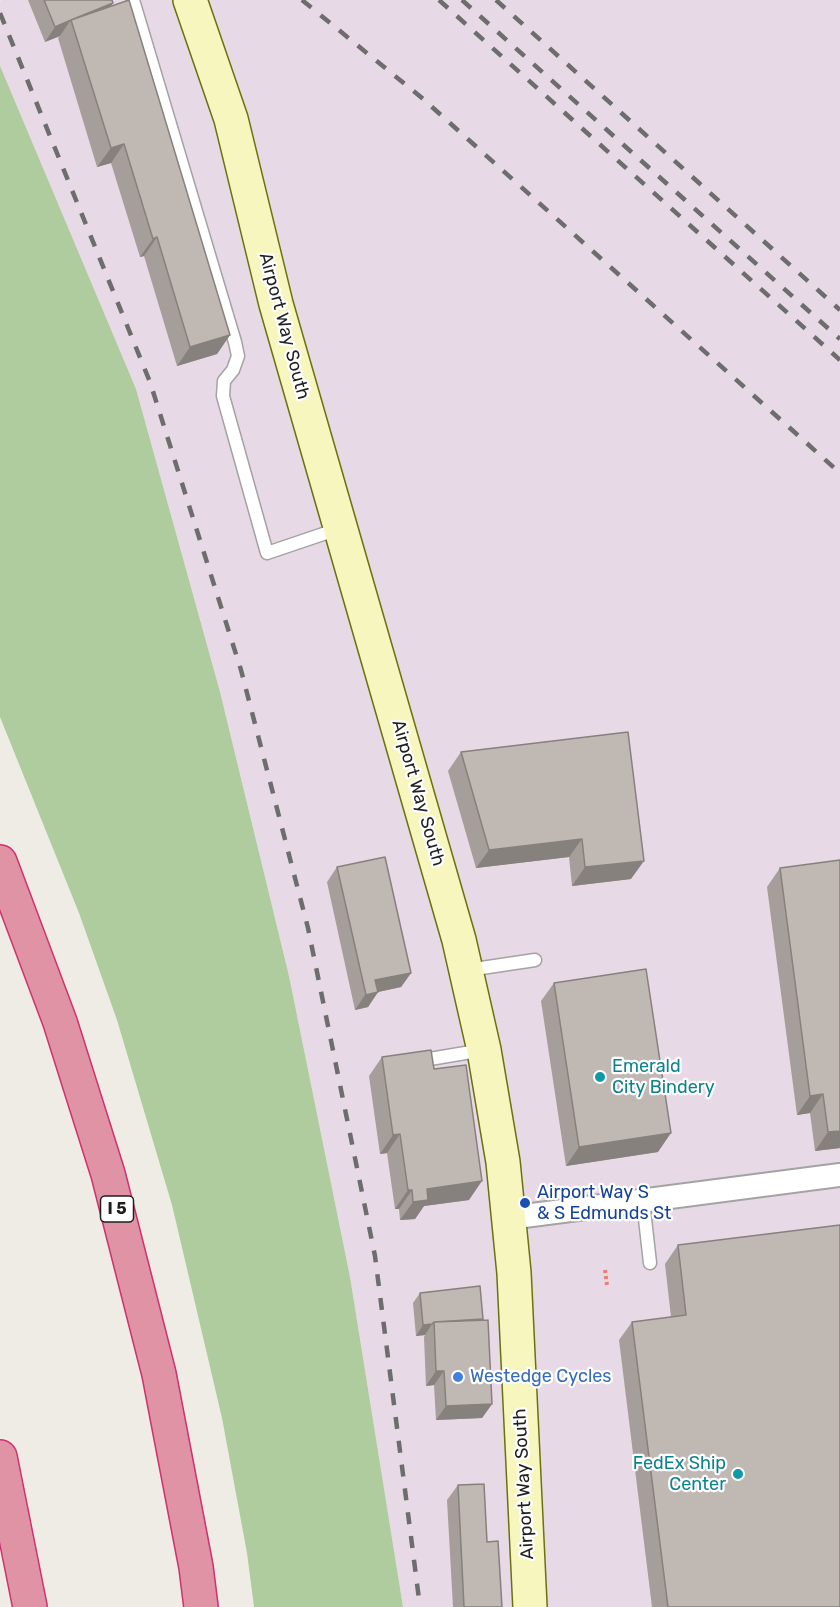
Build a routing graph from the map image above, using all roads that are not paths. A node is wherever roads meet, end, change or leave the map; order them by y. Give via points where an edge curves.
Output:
1 (133, 0) edge
2 (190, 0) edge
3 (337, 517) junction
4 (0, 862) edge
5 (535, 960) dead end
6 (466, 970) junction
7 (484, 1050) junction
8 (401, 1063) edge
9 (840, 1175) edge
10 (643, 1201) junction
11 (509, 1218) junction
12 (650, 1263) dead end
13 (0, 1456) edge
14 (30, 1607) edge
15 (201, 1607) edge
16 (530, 1607) edge

1 - 3 lane via 235,342 238,356 234,370 224,381 223,396 267,553
2 - 3 main road, Airport Way South via 231,119 276,304
3 - 6 main road, Airport Way South
4 - 15 highway, I 5 via 60,1022 108,1174 159,1374
5 - 6 lane
6 - 7 main road, Airport Way South
7 - 8 lane
7 - 11 main road, Airport Way South
9 - 10 street
10 - 11 street
10 - 12 lane
11 - 16 main road, Airport Way South
13 - 14 highway

